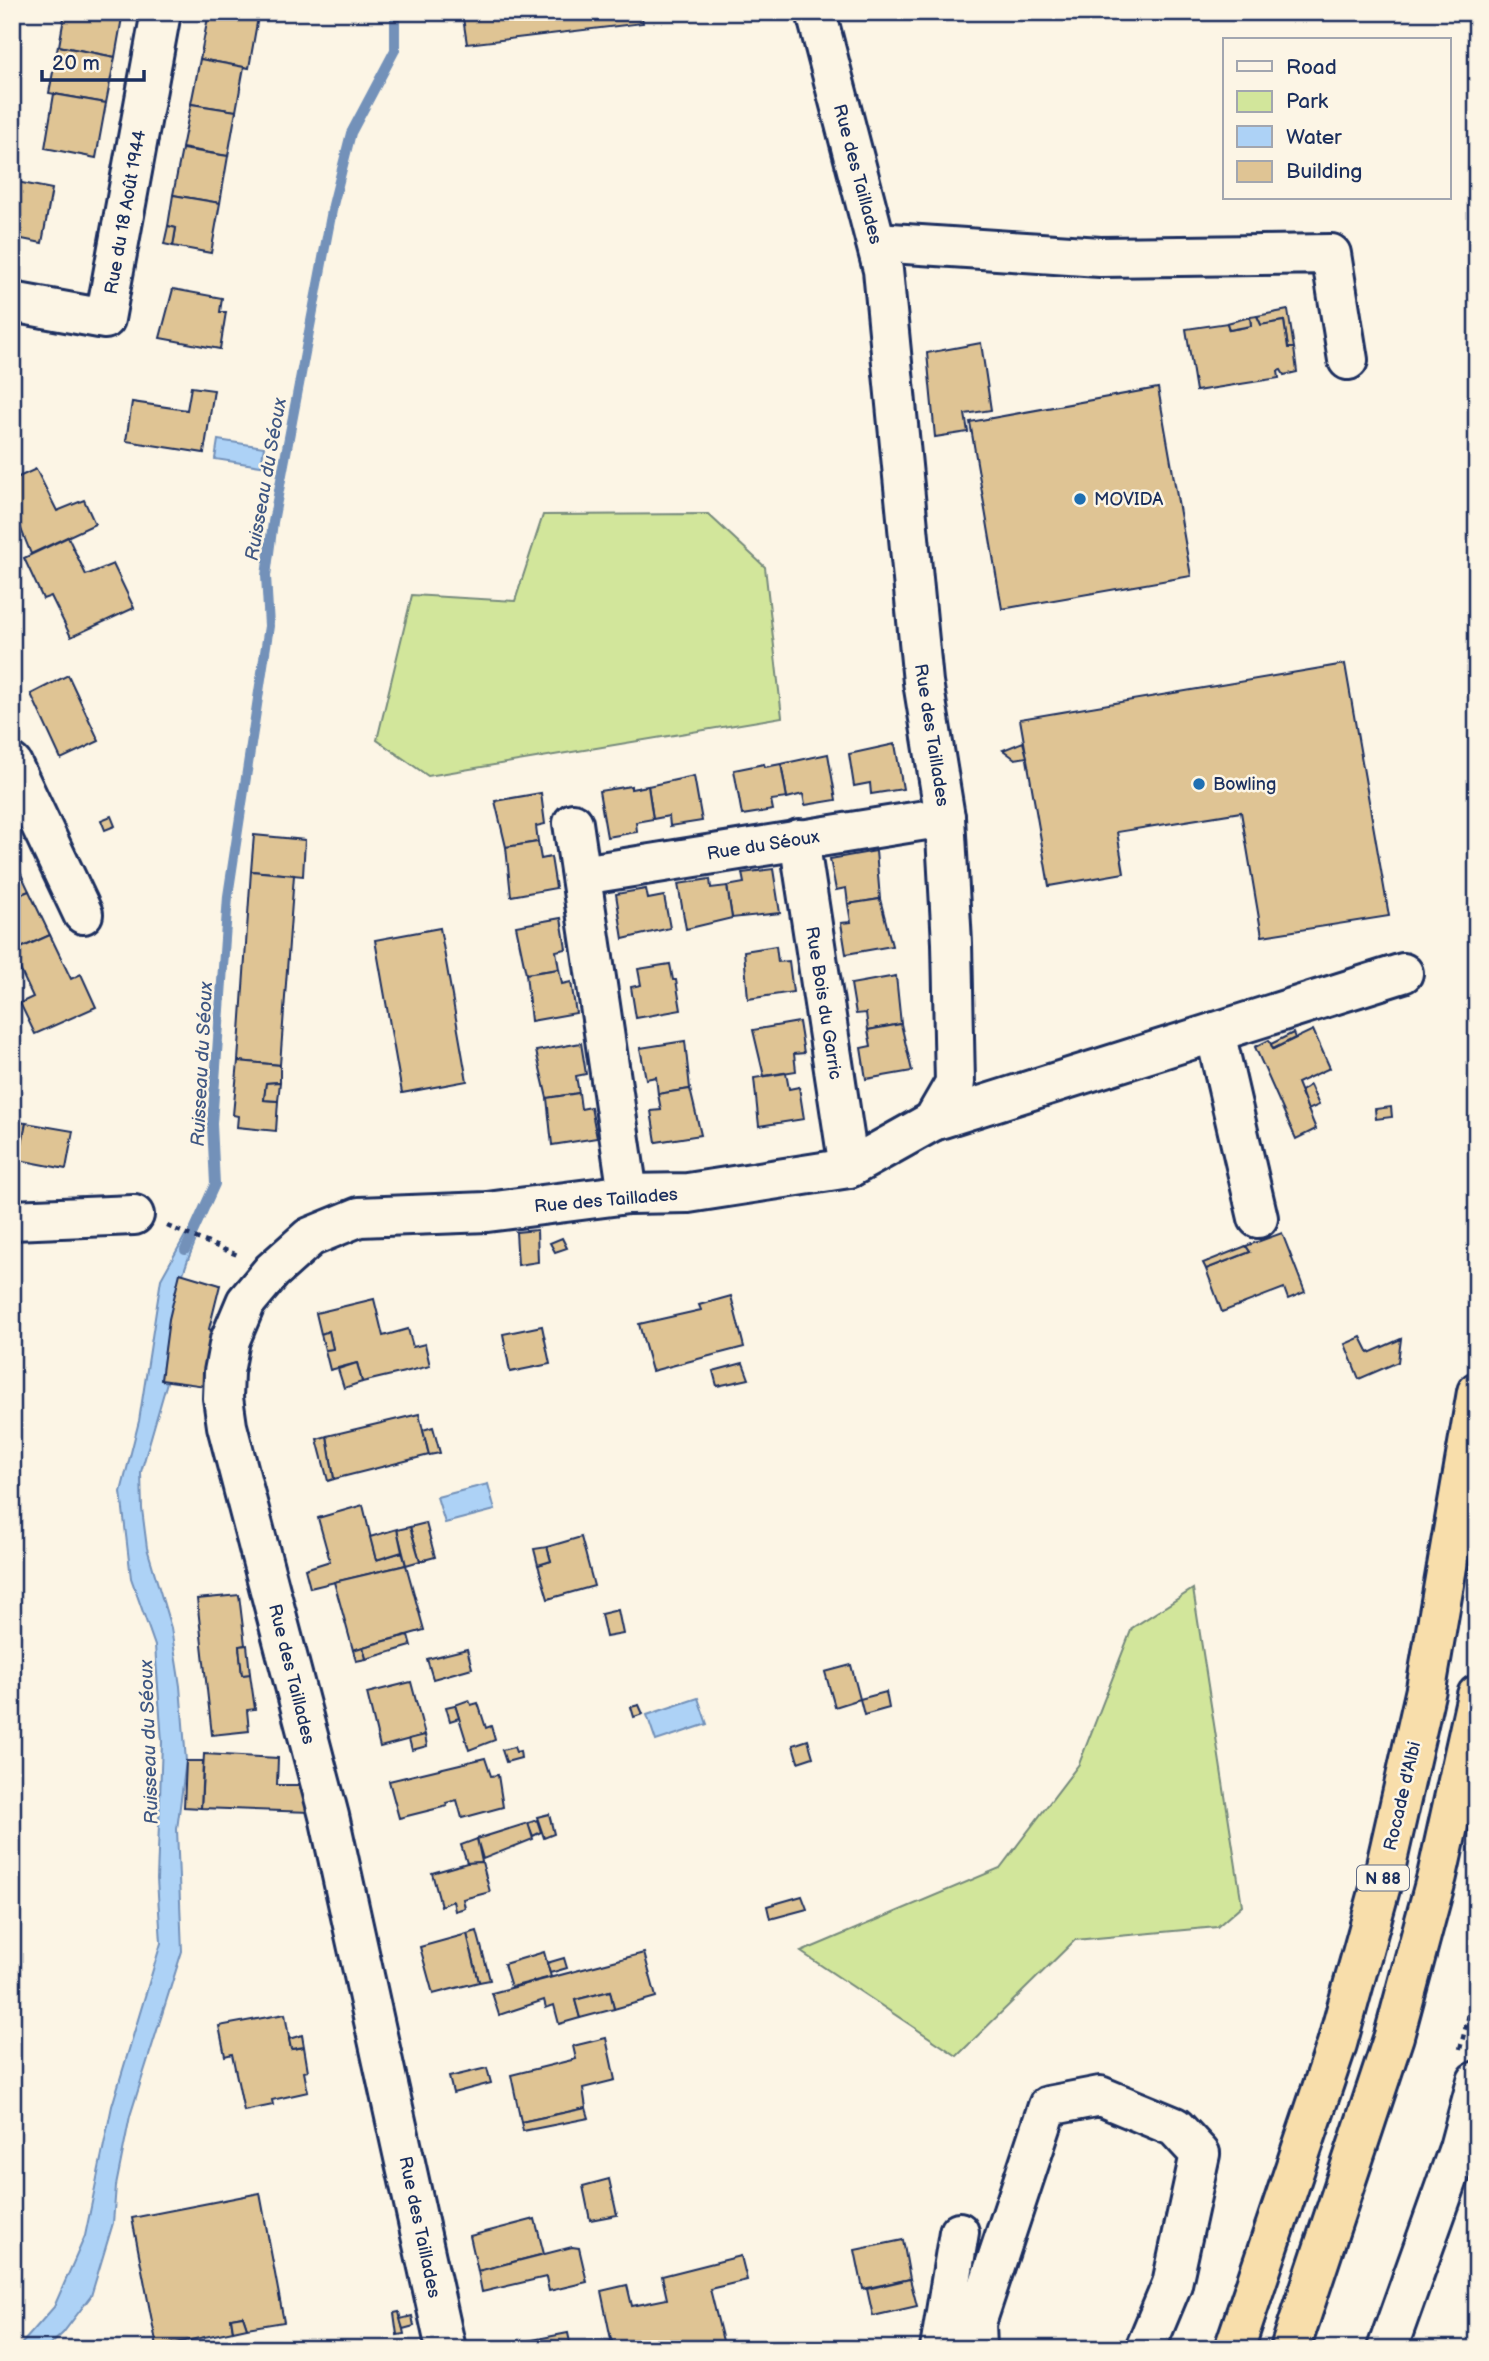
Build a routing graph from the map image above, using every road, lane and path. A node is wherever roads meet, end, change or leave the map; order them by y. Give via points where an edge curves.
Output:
1 (161, 12) edge
2 (816, 12) edge
3 (876, 242) junction
4 (12, 302) edge
5 (1348, 360) dead end
6 (12, 764) edge
7 (945, 817) junction
8 (573, 823) dead end
9 (799, 839) junction
10 (582, 875) junction
11 (83, 914) dead end
12 (1404, 973) dead end
13 (1215, 1032) junction
14 (933, 1121) junction
15 (849, 1168) junction
16 (628, 1194) junction
17 (134, 1215) dead end
18 (1258, 1218) dead end
19 (12, 1220) edge
20 (176, 1229) dead end
21 (272, 1271) junction
22 (1477, 1392) edge
23 (1477, 1695) edge
24 (1477, 2081) edge
25 (960, 2232) dead end
26 (446, 2349) edge
27 (940, 2349) edge
28 (977, 2349) edge
29 (1144, 2349) edge
30 (1234, 2349) edge
31 (1290, 2349) edge
32 (1387, 2349) edge

1 - 4 street, Rue du 18 Août 1944 via 105,319
2 - 3 street, Rue des Taillades
3 - 5 street via 1100,257 1331,254
3 - 7 street, Rue des Taillades via 883,270 923,682
6 - 11 street
7 - 9 street, Rue du Séoux
7 - 14 street, Rue des Taillades via 955,1083
8 - 10 street
9 - 10 street, Rue du Séoux
9 - 15 street, Rue Bois du Garric
10 - 16 street
12 - 13 street
13 - 14 street
13 - 18 street
14 - 15 street, Rue des Taillades
15 - 16 street, Rue des Taillades via 688,1192
16 - 21 street, Rue des Taillades via 487,1212 359,1217 310,1237
17 - 19 street
20 - 21 path
21 - 26 street, Rue des Taillades via 246,1301 230,1340 224,1372 226,1417 332,1830
22 - 30 highway, Rocade d'Albi / N 88 via 1426,1689 1384,1874 1338,2045
23 - 31 highway, N 88 via 1437,1876 1394,2036
24 - 32 street via 1459,2148
25 - 27 street
28 - 29 street via 976,2323 1048,2106 1100,2096 1175,2127 1200,2154 1172,2284

